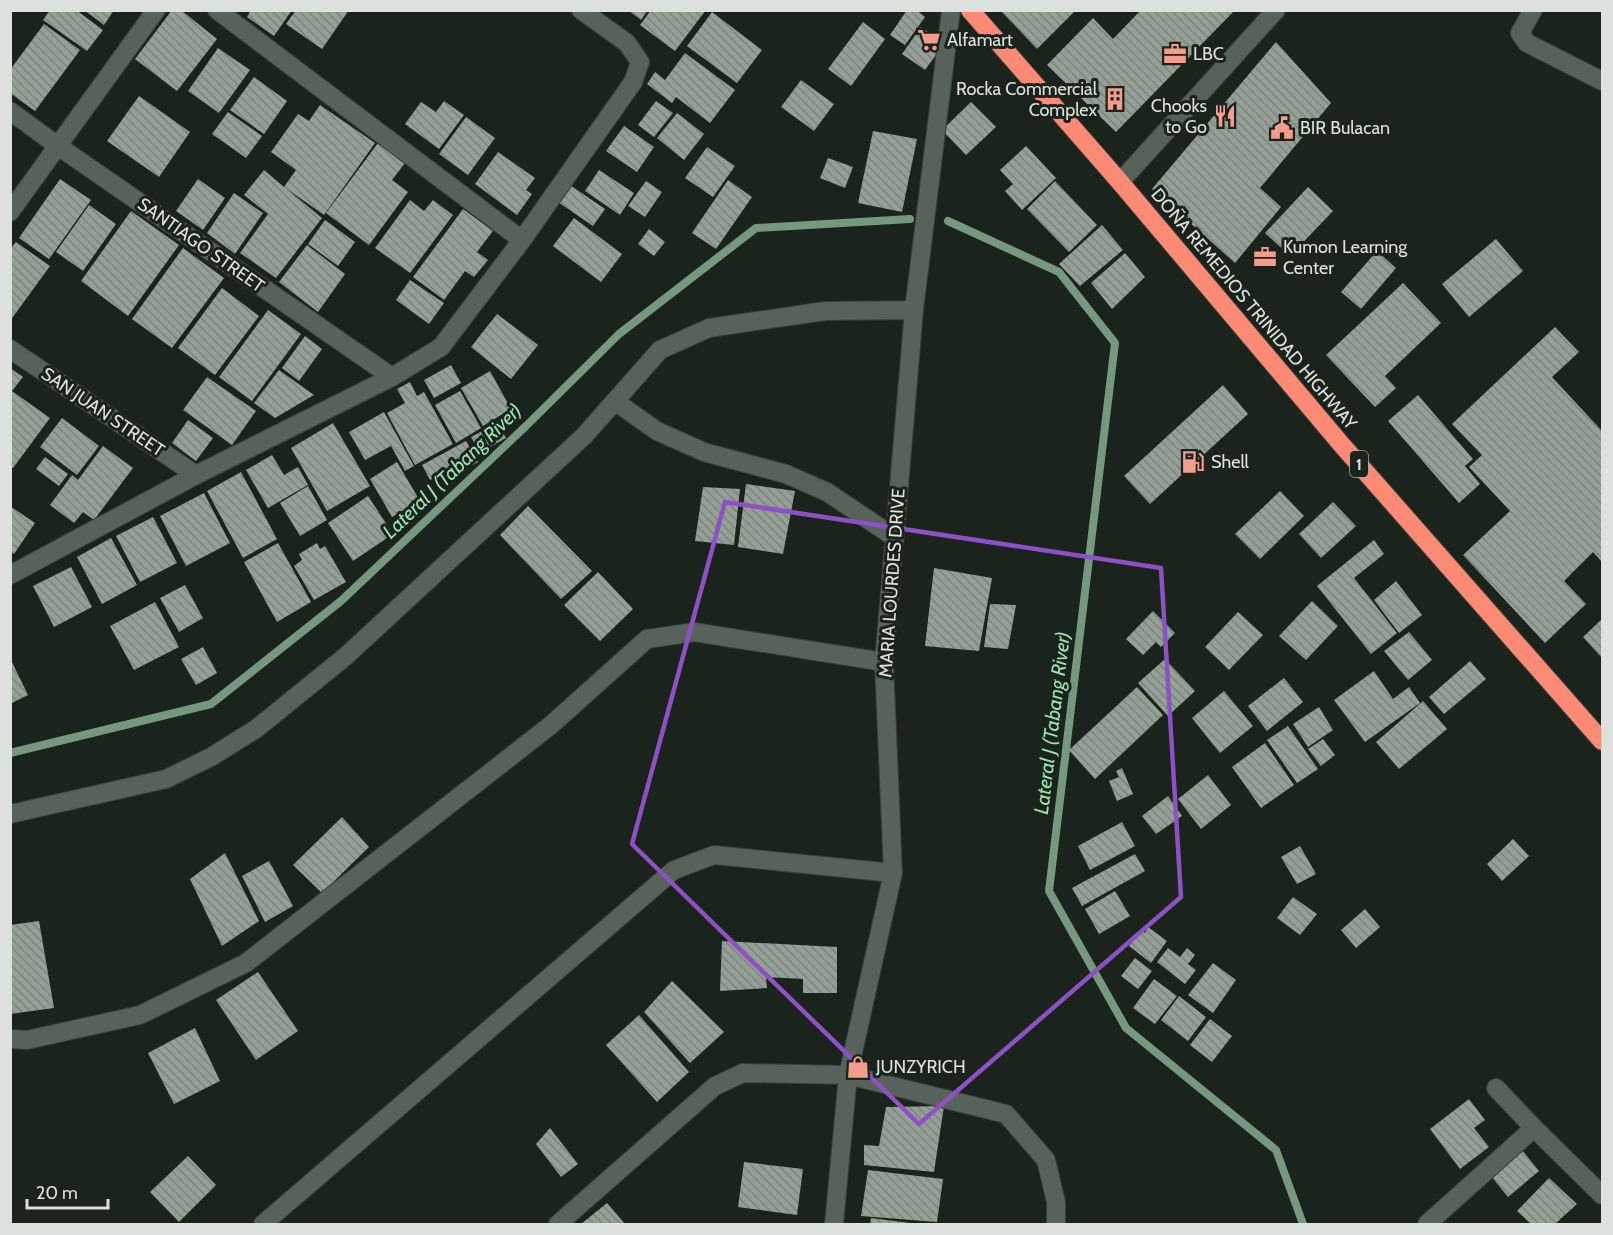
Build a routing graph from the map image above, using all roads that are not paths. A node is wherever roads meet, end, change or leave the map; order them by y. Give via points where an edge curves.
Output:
1 (156, 10) edge
2 (216, 10) edge
3 (581, 10) edge
4 (951, 10) edge
5 (970, 10) edge
6 (1276, 10) edge
7 (1533, 10) edge
8 (1602, 81) edge
9 (10, 111) edge
10 (58, 146) junction
11 (1120, 182) junction
12 (10, 212) edge
13 (522, 240) junction
14 (914, 310) junction
15 (10, 349) edge
16 (392, 377) junction
17 (616, 402) junction
18 (196, 475) junction
19 (894, 537) junction
20 (10, 575) edge
21 (884, 662) junction
22 (1602, 741) edge
23 (10, 814) edge
24 (893, 873) junction
25 (10, 1039) edge
26 (848, 1075) junction
27 (1496, 1088) dead end
28 (1534, 1128) junction
29 (1602, 1195) edge
30 (263, 1224) edge
31 (558, 1224) edge
32 (834, 1224) edge
33 (1056, 1224) edge
34 (1427, 1224) edge

1 - 10 street
2 - 13 street
3 - 13 street via 627,43 640,62 633,82
4 - 14 street, MARIA LOURDES DRIVE
5 - 11 highway, DOÑA REMEDIOS TRINIDAD HIGHWAY / 1
6 - 11 street
7 - 8 street via 1520,33 1527,44
9 - 10 street, SANTIAGO STREET
10 - 12 street
10 - 16 street, SANTIAGO STREET
11 - 22 highway, DOÑA REMEDIOS TRINIDAD HIGHWAY / 1 via 1341,444
13 - 16 street via 441,347
14 - 17 street via 825,311 709,328 660,350
14 - 19 street, MARIA LOURDES DRIVE
15 - 18 street, SAN JUAN STREET
16 - 18 street
17 - 19 street via 657,431 704,452 786,474 827,492
17 - 23 street via 346,656 256,729 211,757 166,778
18 - 20 street
19 - 21 street, MARIA LOURDES DRIVE
21 - 24 street, MARIA LOURDES DRIVE
21 - 25 street via 694,632 647,639 551,725 246,963 140,1015 27,1040
24 - 26 street, MARIA LOURDES DRIVE
24 - 30 street via 714,855 674,870
26 - 31 street via 744,1073 715,1086
26 - 32 street, MARIA LOURDES DRIVE
26 - 33 street via 1006,1114 1046,1160 1056,1202
27 - 28 street
28 - 29 street
28 - 34 street

